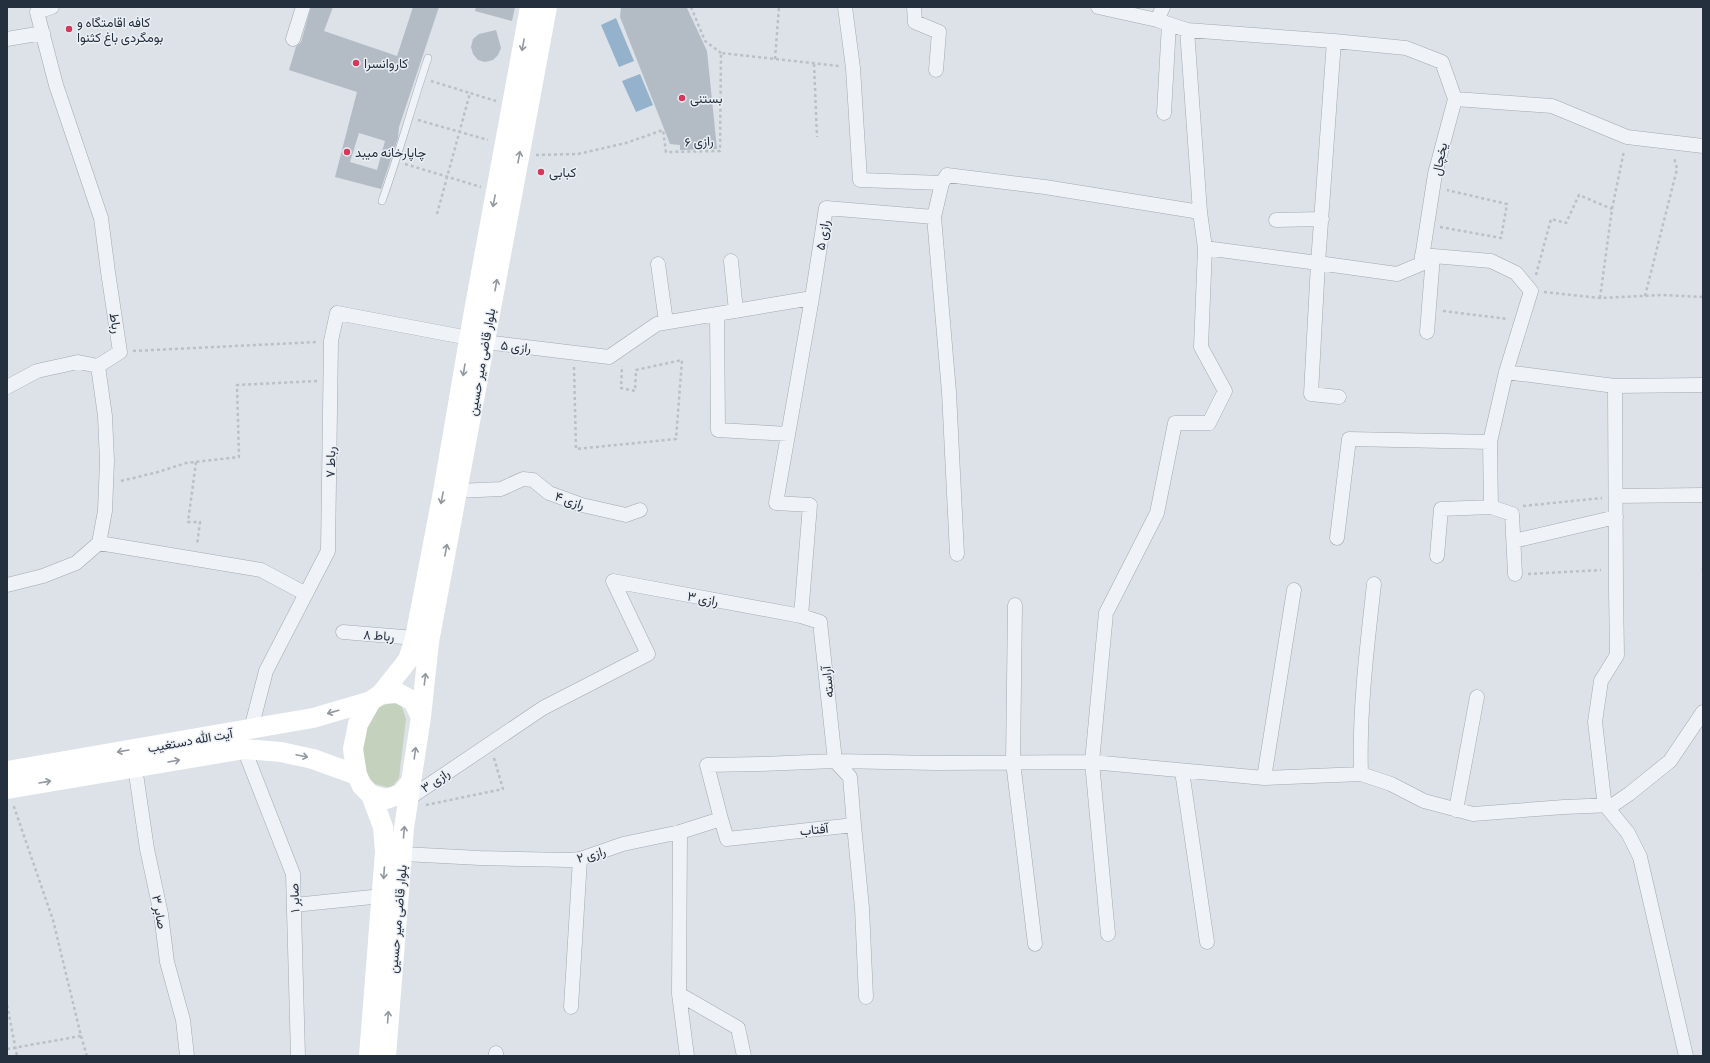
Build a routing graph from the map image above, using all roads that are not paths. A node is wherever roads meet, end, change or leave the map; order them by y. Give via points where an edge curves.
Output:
1 (52, 7) edge
2 (303, 7) edge
3 (530, 7) edge
4 (547, 7) edge
5 (845, 7) edge
6 (914, 7) edge
7 (1098, 7) edge
8 (1163, 7) edge
9 (1163, 22) junction
10 (1187, 30) junction
11 (43, 33) junction
12 (7, 39) edge
13 (293, 39) dead end
14 (1334, 40) junction
15 (428, 58) dead end
16 (936, 70) dead end
17 (1455, 99) junction
18 (1164, 113) dead end
19 (1703, 146) edge
20 (942, 183) junction
21 (382, 201) dead end
22 (1200, 212) junction
23 (934, 218) junction
24 (1322, 219) junction
25 (1276, 220) dead end
26 (1205, 248) junction
27 (1428, 256) junction
28 (731, 261) dead end
29 (1318, 263) junction
30 (658, 264) dead end
31 (812, 298) junction
32 (736, 311) junction
33 (717, 314) junction
34 (666, 322) junction
35 (1427, 332) dead end
36 (477, 340) junction
37 (98, 366) junction
38 (1506, 372) junction
39 (1703, 385) edge
40 (1616, 386) junction
41 (7, 387) edge
42 (1339, 397) dead end
43 (788, 434) junction
44 (1490, 442) junction
45 (457, 491) junction
46 (1703, 495) edge
47 (1616, 496) junction
48 (1494, 508) junction
49 (640, 510) dead end
50 (1616, 517) junction
51 (1337, 538) dead end
52 (1514, 541) junction
53 (99, 543) junction
54 (957, 554) dead end
55 (1437, 556) dead end
56 (1515, 574) road end
57 (1374, 584) dead end
58 (7, 585) edge
59 (1294, 590) dead end
60 (306, 594) junction
61 (1015, 605) dead end
62 (801, 616) junction
63 (343, 632) dead end
64 (415, 638) junction
65 (1477, 697) dead end
66 (376, 698) junction
67 (1703, 712) edge
68 (421, 717) junction
69 (251, 729) junction
70 (244, 749) junction
71 (835, 761) junction
72 (1013, 762) junction
73 (1092, 762) junction
74 (136, 767) junction
75 (7, 771) edge
76 (1182, 771) junction
77 (1361, 774) junction
78 (357, 775) junction
79 (1264, 778) junction
80 (7, 789) edge
81 (371, 794) junction
82 (408, 797) junction
83 (1606, 806) junction
84 (1456, 810) junction
85 (721, 818) junction
86 (854, 825) junction
87 (680, 832) junction
88 (402, 854) junction
89 (580, 859) junction
90 (382, 896) junction
91 (294, 905) junction
92 (1108, 934) dead end
93 (1207, 942) dead end
94 (1035, 944) dead end
95 (679, 994) junction
96 (866, 997) dead end
97 (571, 1007) dead end
98 (187, 1056) edge
99 (298, 1056) edge
100 (369, 1056) edge
101 (386, 1056) edge
102 (687, 1056) edge
103 (744, 1056) edge
104 (1686, 1056) edge

1 - 11 street, رباط via 38,12
2 - 13 street
3 -> 36 main road, بلوار قاضی میر حسین
36 -> 4 main road, بلوار قاضی میر حسین via 520,156
5 - 20 street via 853,68 860,180
6 - 16 street via 915,22 939,32
7 - 9 street
8 - 9 street
9 - 10 street
9 - 18 street
10 - 14 street
10 - 22 street
11 - 12 street
11 - 37 street, رباط via 56,85 101,218 120,352
14 - 17 street via 1406,48 1442,62
14 - 24 street
15 - 21 lane via 411,106 397,161
17 - 19 street via 1552,106 1627,137
17 - 27 street, یخچال via 1433,187 1428,225
20 - 22 street via 947,175 1045,187
20 - 23 street
22 - 26 street
23 - 31 street, رازی ۵ via 826,208
23 - 54 street via 948,384
24 - 25 street
24 - 29 street
26 - 29 street, یخچال
26 - 73 street via 1201,347 1226,391 1209,423 1175,422 1157,513 1106,613
27 - 29 street, یخچال via 1421,264 1397,274
27 - 35 street
27 - 38 street via 1491,261 1516,273 1532,291
28 - 32 street
29 - 42 street via 1311,394
30 - 34 street
31 - 32 street, رازی ۵
31 - 43 street
32 - 33 street, رازی ۵
33 - 34 street, رازی ۵
33 - 43 street via 718,430
34 - 36 street, رازی ۵ via 657,324 609,357
36 - 45 main road, بلوار قاضی میر حسین
36 - 60 street, رباط ۷ via 337,313 331,341 328,550
36 -> 64 main road, بلوار قاضی میر حسین via 443,492
37 - 41 street via 78,362 37,371
37 - 53 street via 105,416 106,485 105,511
38 - 40 street
38 - 44 street
39 - 40 street
40 - 47 street
43 - 62 street via 776,503 810,506
44 - 48 street
44 - 51 street via 1348,439
45 - 49 street, رازی ۴ via 501,489 523,479 533,480 549,493 582,505 626,514
68 -> 45 main road, بلوار قاضی میر حسین via 430,642
46 - 47 street
47 - 50 street
48 - 52 street via 1512,514
48 - 55 street via 1441,508
50 - 52 street
50 - 83 street via 1618,655 1601,680 1595,722
52 - 56 street
53 - 58 street via 76,563 43,576
53 - 60 street via 261,570
57 - 77 street via 1360,740
59 - 79 street
60 - 69 street, رباط ۷ via 266,671
61 - 72 street
62 - 71 street, آراسته via 820,622
62 - 82 street, رازی ۳ via 613,581 648,654 542,708
63 - 64 street, رباط ۸
64 - 66 main road, بلوار قاضی میر حسین via 408,660
65 - 84 street
66 - 68 main road, آیت الله دستغیب via 398,693 413,702
66 -> 69 main road, آیت الله دستغیب via 313,718
66 - 78 main road, بلوار قاضی میر حسین via 358,724 353,749
67 - 83 street via 1670,761 1629,794 1613,805
82 -> 68 main road, بلوار قاضی میر حسین
69 -> 75 main road, آیت الله دستغیب
74 -> 70 main road, آیت الله دستغیب
70 -> 78 main road, آیت الله دستغیب via 281,752 313,759
70 - 91 street, صابر ۱ via 293,874
71 - 72 street
71 - 85 street via 707,765
71 - 86 street via 850,777
72 - 73 street
72 - 94 street
73 - 76 street
73 - 92 street
80 -> 74 main road, آیت الله دستغیب
74 - 98 street, صابر ۳ via 147,849 161,914 167,962 183,1020
76 - 79 street
76 - 93 street
77 - 79 street
77 - 84 street via 1391,784 1424,802
78 - 81 main road, بلوار قاضی میر حسین via 362,786
81 - 82 main road via 386,798 401,794
81 -> 90 main road, بلوار قاضی میر حسین via 383,827 386,852
88 -> 82 main road, بلوار قاضی میر حسین
83 - 84 street via 1474,814
83 - 104 street via 1628,833 1640,857
85 - 86 street, آفتاب via 727,840
85 - 87 street, رازی ۲
86 - 96 street via 862,908
87 - 89 street, رازی ۲ via 624,844
87 - 95 street
88 - 89 street, رازی ۲
101 -> 88 main road, بلوار قاضی میر حسین
89 - 97 street
90 - 91 street
90 - 100 main road, بلوار قاضی میر حسین
91 - 99 street, صابر ۱
95 - 102 street
95 - 103 street via 738,1028

